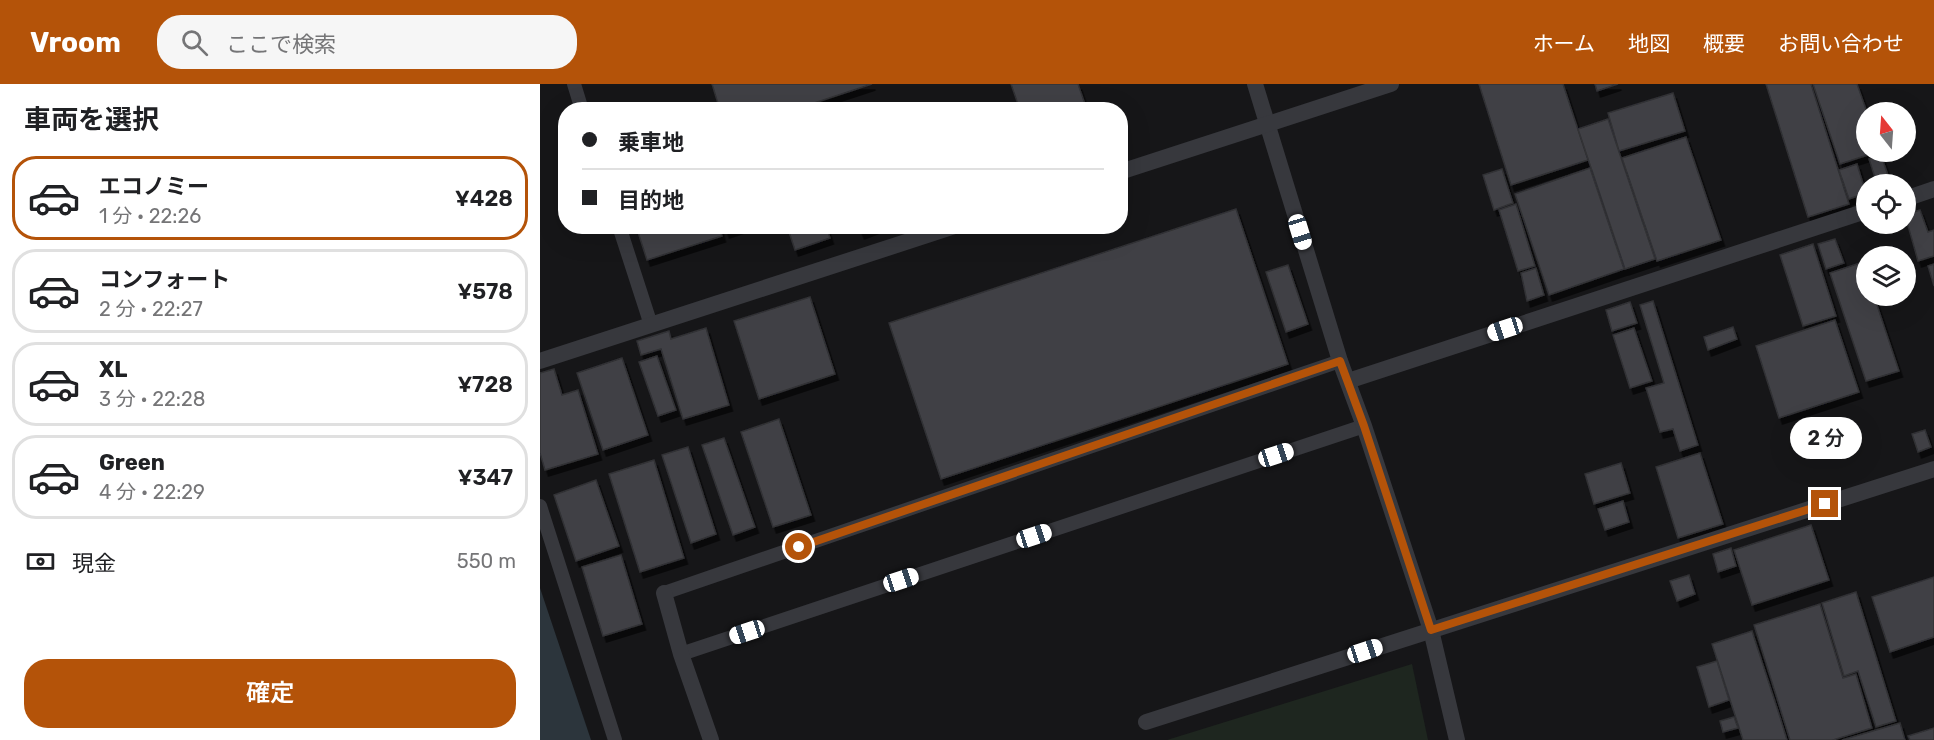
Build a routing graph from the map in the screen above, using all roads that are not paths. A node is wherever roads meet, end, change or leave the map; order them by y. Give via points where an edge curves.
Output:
1 (574, 84) edge
2 (1255, 84) edge
3 (1391, 84) edge
4 (580, 102) edge
5 (1268, 124) junction
6 (1128, 169) edge
7 (1934, 189) edge
8 (1916, 195) edge
9 (1856, 215) edge
10 (622, 234) edge
11 (930, 234) edge
12 (651, 325) junction
13 (1340, 361) junction
14 (540, 362) edge
15 (1348, 381) junction
16 (1364, 426) junction
17 (1934, 469) edge
18 (540, 506) edge
19 (664, 593) joint
20 (1431, 630) junction
21 (681, 654) junction
22 (1146, 722) dead end
23 (615, 740) edge
24 (711, 740) edge
25 (1457, 740) edge

1 - 4 street
2 - 5 street
3 - 5 street
5 - 6 street
5 - 13 street
7 - 8 street
9 - 15 street
10 - 12 street
11 - 12 street
12 - 14 street
13 - 15 street
13 - 19 street
15 - 16 street
16 - 20 street
16 - 21 street
17 - 20 street
18 - 23 street
19 - 21 street
20 - 22 street
20 - 25 street
21 - 24 street

